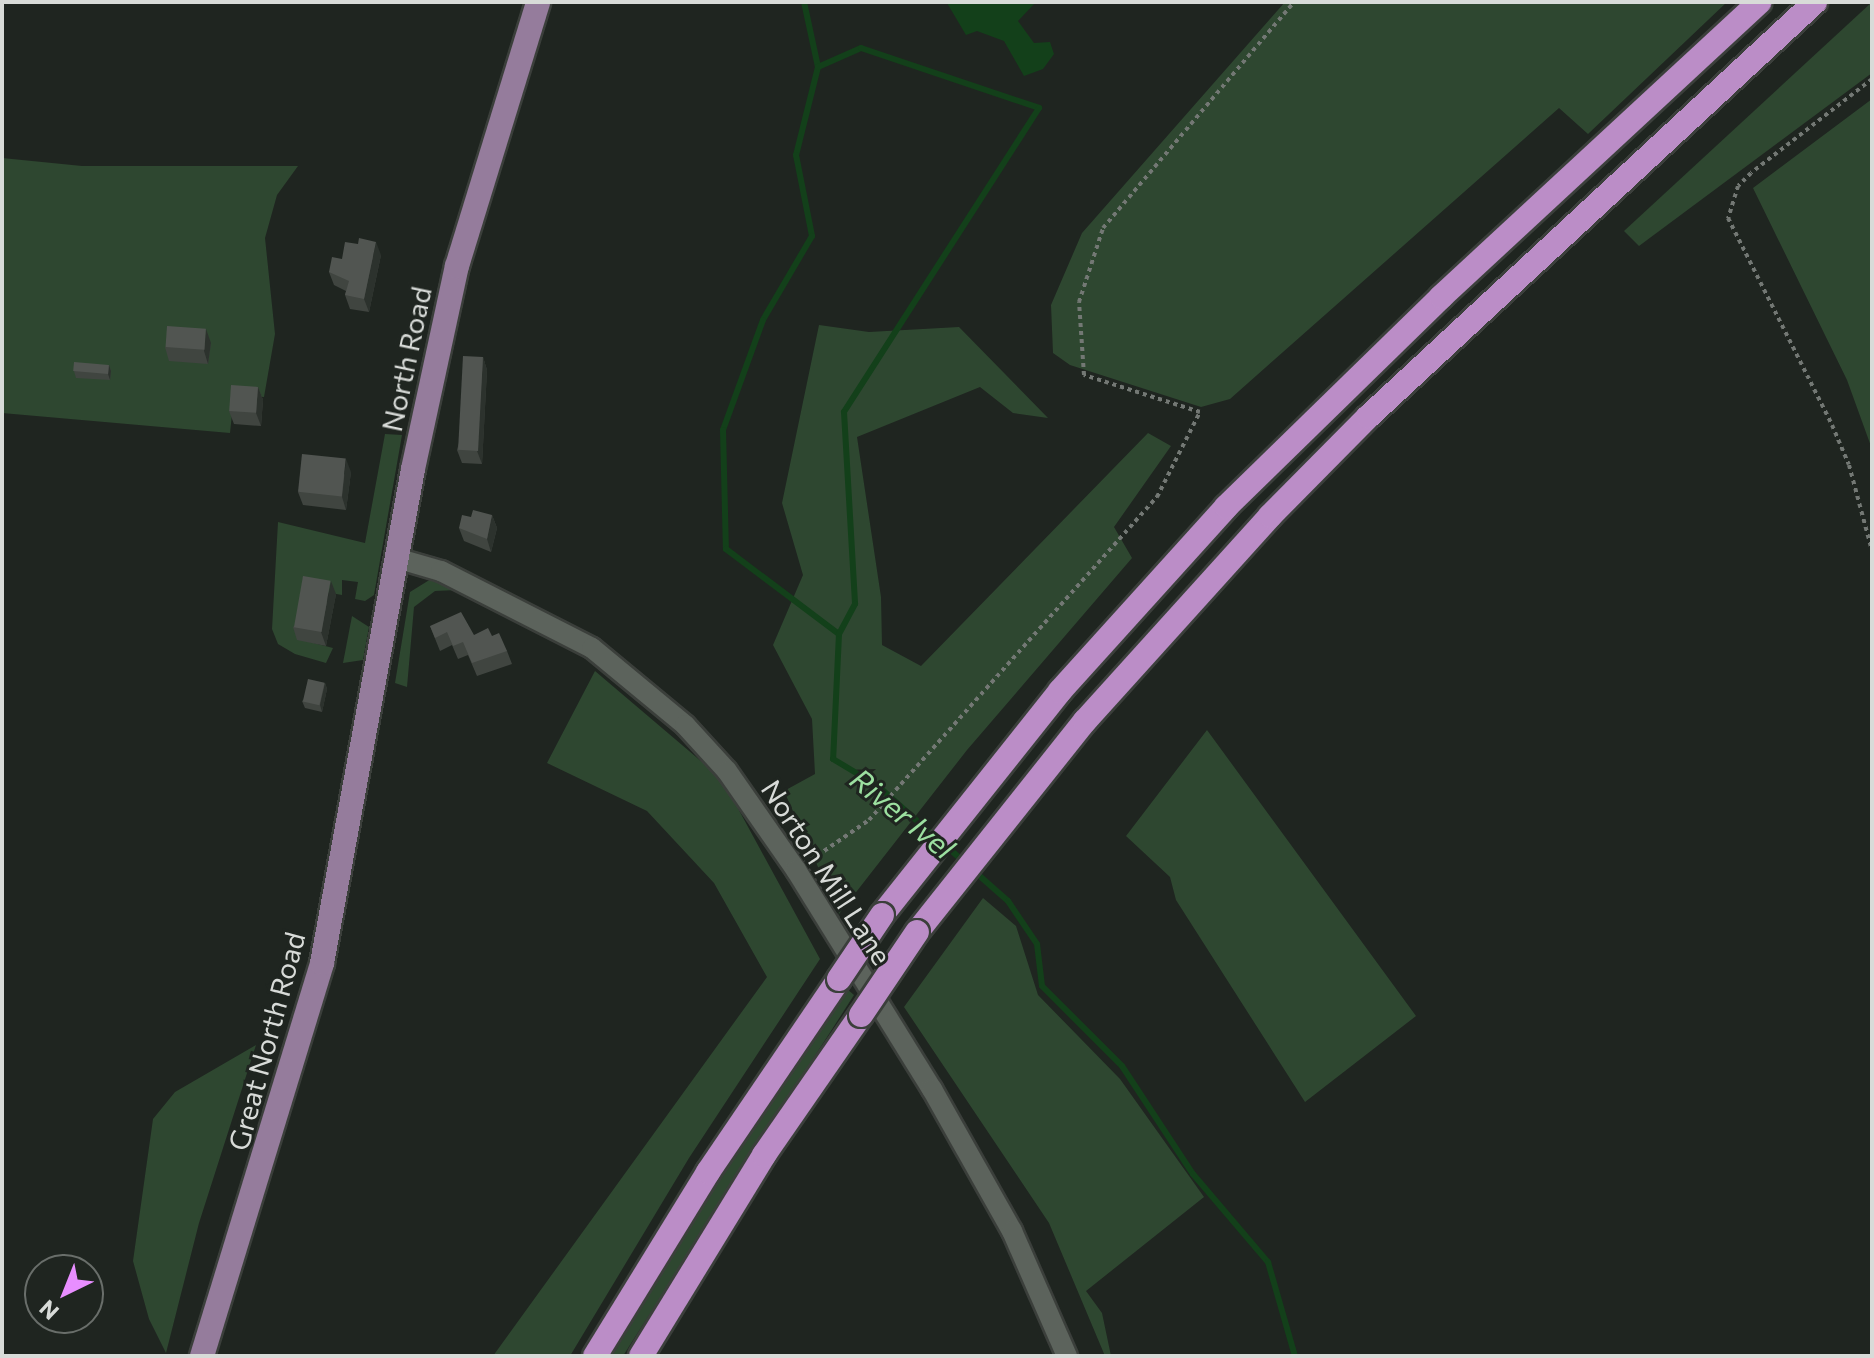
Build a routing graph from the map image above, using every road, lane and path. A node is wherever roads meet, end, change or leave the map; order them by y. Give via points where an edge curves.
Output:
1 (538, 2) edge
2 (1294, 2) edge
3 (1760, 2) edge
4 (1815, 2) edge
5 (1872, 79) edge
6 (1872, 551) edge
7 (396, 558) junction
8 (366, 737) joint
9 (796, 870) junction
10 (202, 1356) edge
11 (595, 1356) edge
12 (641, 1356) edge
13 (1067, 1356) edge

1 - 7 main road, North Road via 457,266
2 - 9 path via 1103,228 1079,302 1084,375 1200,412 1157,497 869,820
3 - 11 highway, bridge via 1386,348 1226,507 1060,691 882,915 708,1172
4 - 12 highway, bridge via 1379,407 1270,516 1085,721 917,932 764,1155
5 - 6 path via 1751,173 1738,186 1728,218 1849,465
7 - 8 main road, North Road
7 - 9 street, Norton Mill Lane via 441,571 592,648 685,725 727,771
8 - 10 main road, Great North Road via 314,992
9 - 13 street, Norton Mill Lane via 1012,1231

